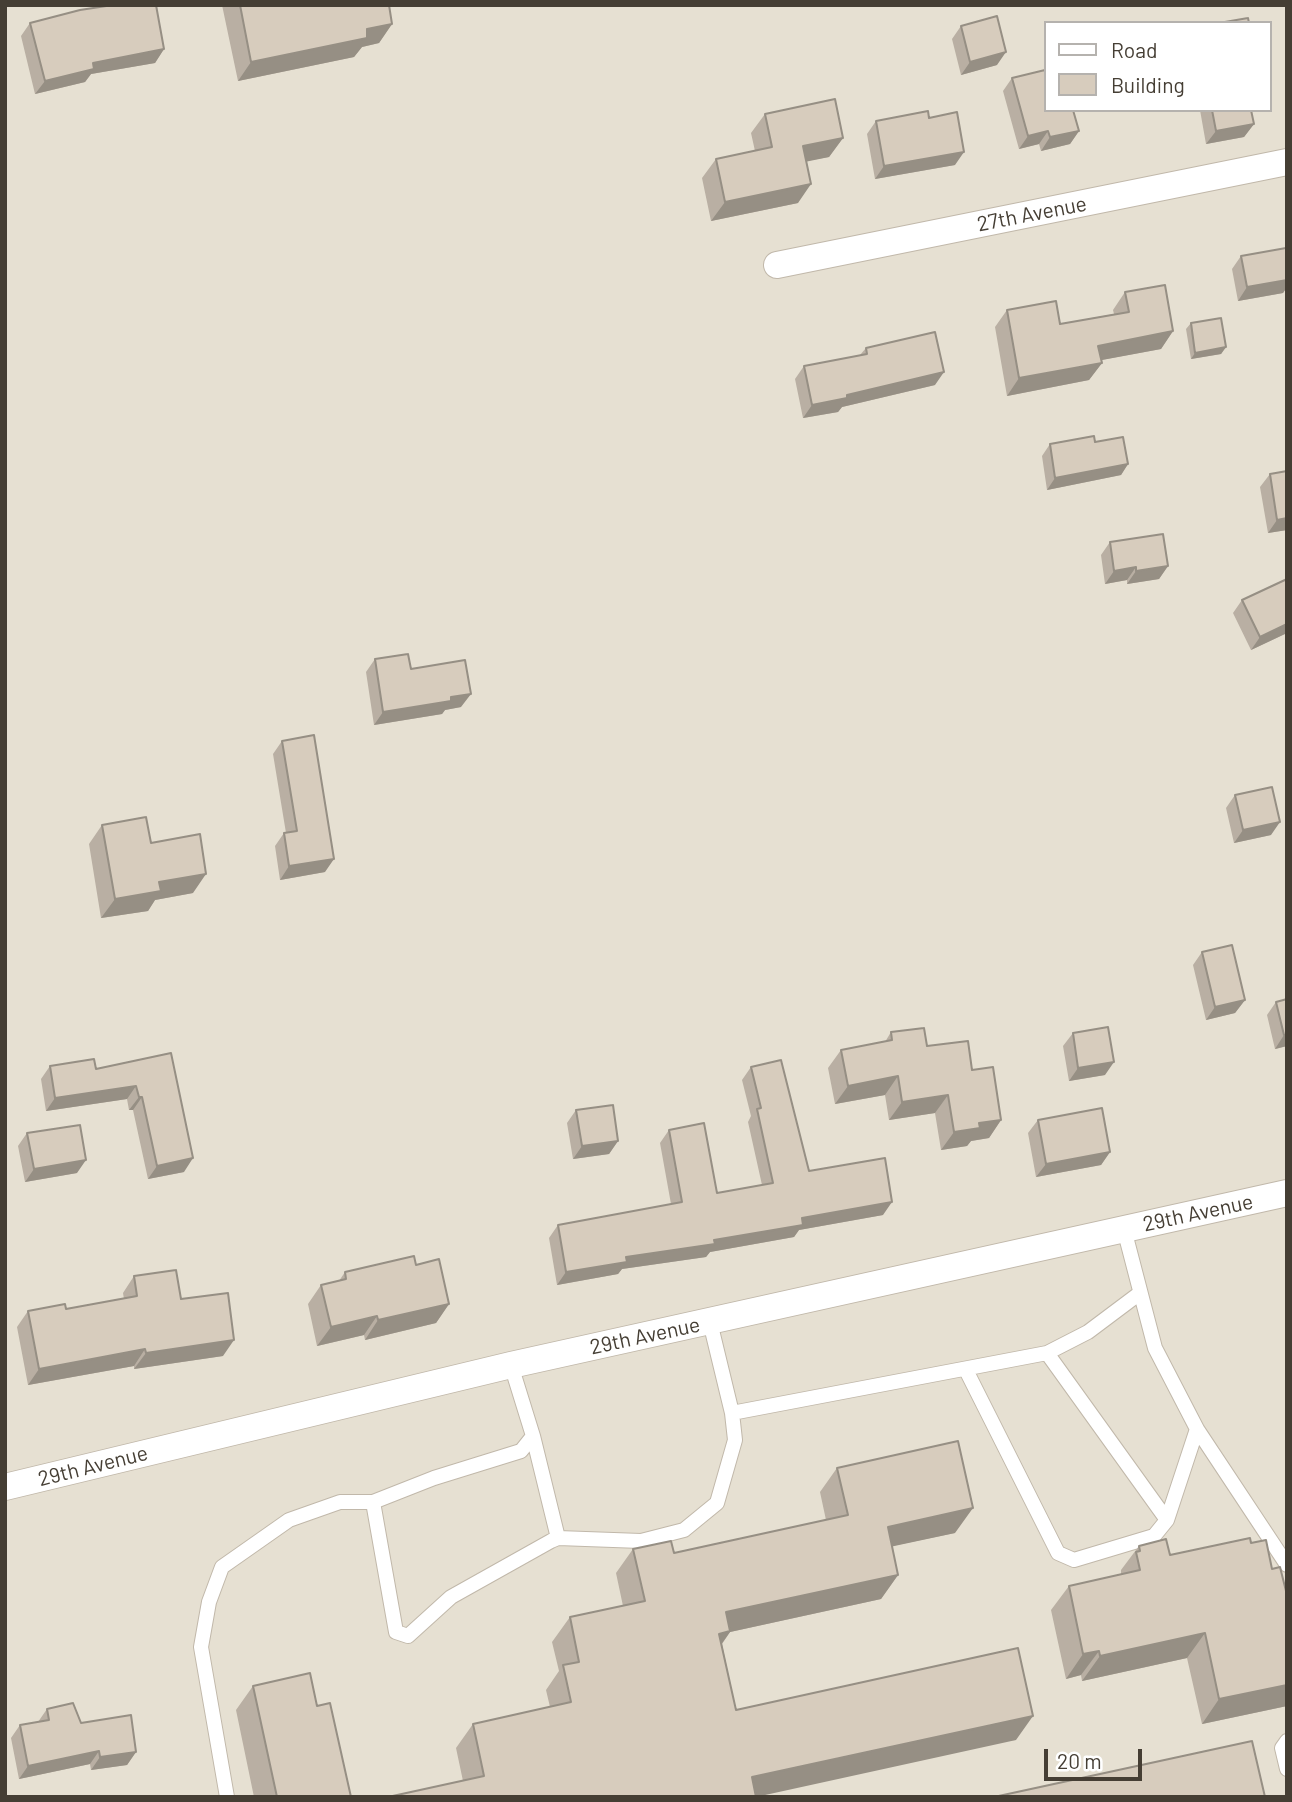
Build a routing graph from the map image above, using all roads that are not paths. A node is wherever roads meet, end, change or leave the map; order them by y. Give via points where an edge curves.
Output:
1 (1287, 162) edge
2 (777, 265) dead end
3 (1287, 1193) edge
4 (1124, 1229) junction
5 (1140, 1293) junction
6 (710, 1322) junction
7 (1047, 1353) junction
8 (511, 1365) junction
9 (966, 1370) junction
10 (732, 1413) junction
11 (1197, 1429) junction
12 (533, 1436) junction
13 (5, 1488) edge
14 (373, 1503) junction
15 (1167, 1520) junction
16 (558, 1538) junction
17 (1287, 1565) edge
18 (1287, 1741) edge
19 (1287, 1769) edge
20 (227, 1797) edge

1 - 2 street, 27th Avenue
3 - 4 street, 29th Avenue
4 - 5 lane
4 - 6 street, 29th Avenue
5 - 7 lane via 1088,1332
5 - 11 lane via 1155,1348
6 - 8 street, 29th Avenue
6 - 10 lane
7 - 9 lane
7 - 15 lane
8 - 12 lane
8 - 13 street, 29th Avenue
9 - 10 lane
9 - 15 lane via 1058,1553 1074,1560 1154,1536
10 - 16 lane via 735,1440 717,1503 684,1530 641,1541
11 - 15 lane
11 - 17 lane
12 - 14 lane via 521,1451
12 - 16 lane
14 - 16 lane via 399,1636 413,1635 452,1597
14 - 20 lane via 340,1503 289,1520 222,1567 209,1602 201,1647
18 - 19 lane via 1282,1748

